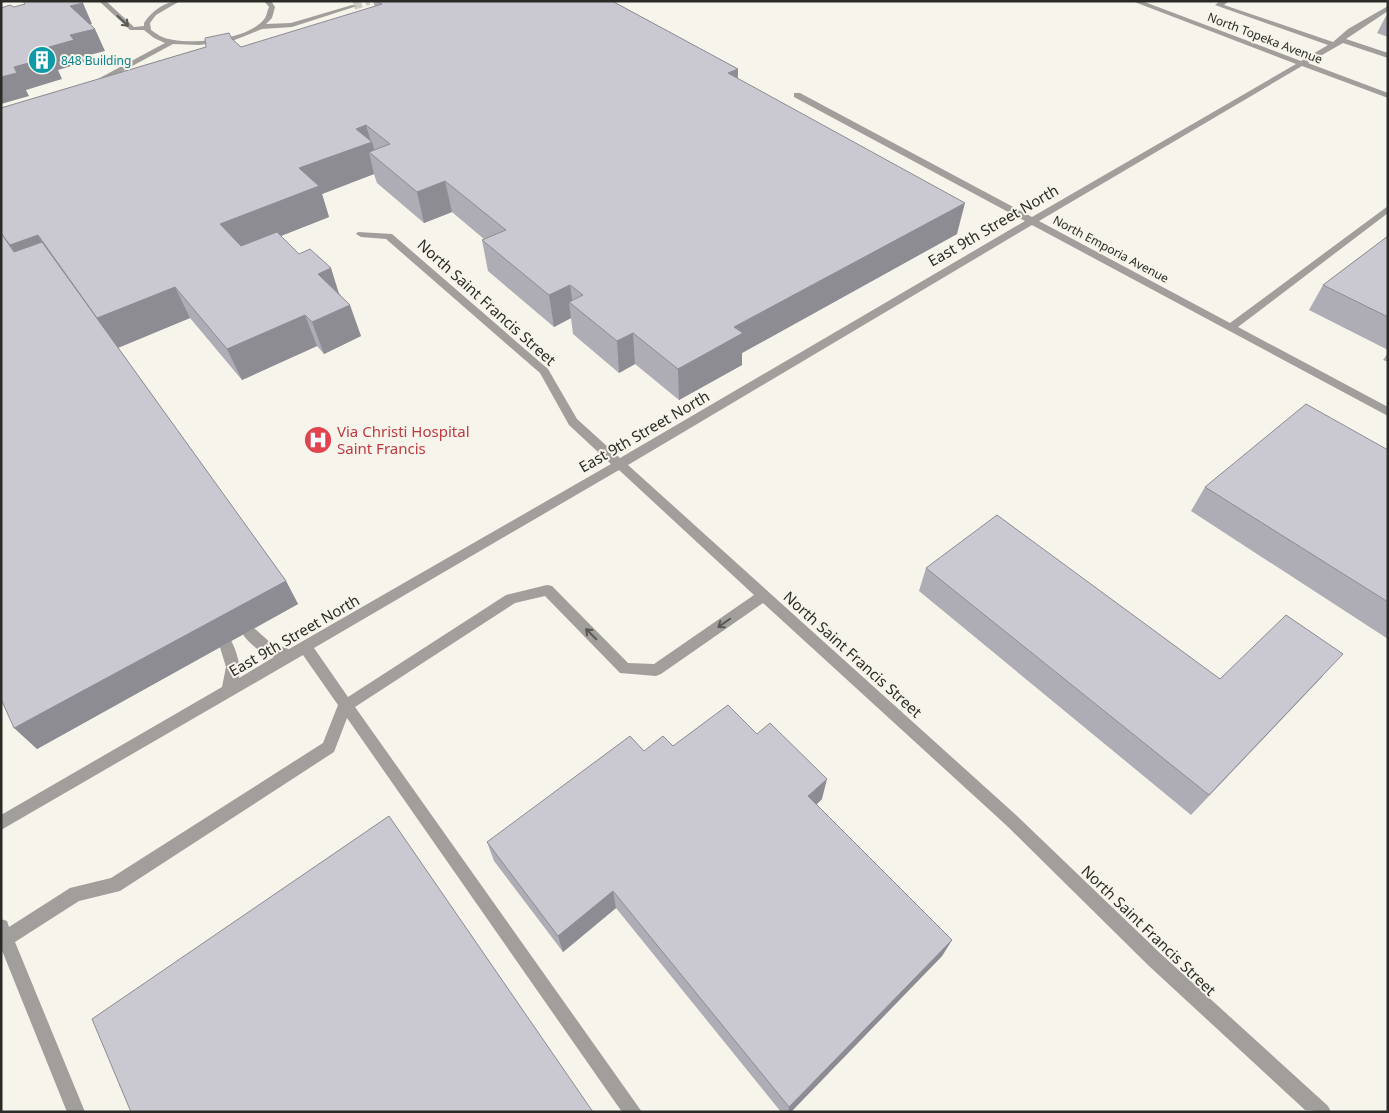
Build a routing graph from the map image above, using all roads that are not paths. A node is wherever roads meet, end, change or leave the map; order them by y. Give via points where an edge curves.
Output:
1 (102, 1) edge
2 (177, 1) edge
3 (267, 1) edge
4 (1135, 1) edge
5 (1226, 1) edge
6 (354, 6) dead end
7 (1388, 8) edge
8 (148, 28) junction
9 (258, 28) junction
10 (1342, 40) junction
11 (172, 42) junction
12 (1334, 45) junction
13 (1388, 56) edge
14 (1301, 64) junction
15 (90, 87) edge
16 (797, 95) dead end
17 (1388, 96) edge
18 (1388, 209) edge
19 (1032, 221) junction
20 (361, 234) dead end
21 (1231, 327) junction
22 (1388, 412) edge
23 (620, 464) junction
24 (764, 595) junction
25 (248, 631) edge
26 (226, 644) edge
27 (305, 647) junction
28 (291, 655) junction
29 (228, 691) junction
30 (345, 706) junction
31 (1, 823) edge
32 (4, 933) edge
33 (76, 1112) edge
34 (633, 1112) edge
35 (1322, 1112) edge

1 -> 8 street via 132,29
2 - 8 street via 153,14 147,23
3 - 9 street via 272,7 272,14
4 - 14 street, North Topeka Avenue
5 - 12 street via 1218,5
6 - 9 street via 292,25
7 - 10 street, East 9th Street North via 1351,30
8 - 11 street via 157,38
9 - 11 street via 214,42
10 - 12 street, East 9th Street North
10 - 13 street
11 - 15 street
12 - 14 street, East 9th Street North
14 - 17 street, North Topeka Avenue
14 - 19 street, East 9th Street North
16 - 19 street, North Emporia Avenue
18 - 21 street
19 - 21 street, North Emporia Avenue
19 - 23 street, East 9th Street North
20 - 23 street, North Saint Francis Street via 389,236 544,371 573,422
21 - 22 street, North Emporia Avenue
23 - 24 street, North Saint Francis Street
23 - 27 street, East 9th Street North
24 -> 30 street via 656,670 625,669 547,590 511,598
24 - 35 street, North Saint Francis Street via 1011,820 1155,960
25 - 28 street via 255,642 283,655
26 - 29 street via 232,657 234,677
27 - 28 street, East 9th Street North
27 - 30 street
28 - 29 street, East 9th Street North
29 - 31 street, East 9th Street North
30 - 32 street via 328,747 114,885 76,894
30 - 34 street
32 - 33 street

